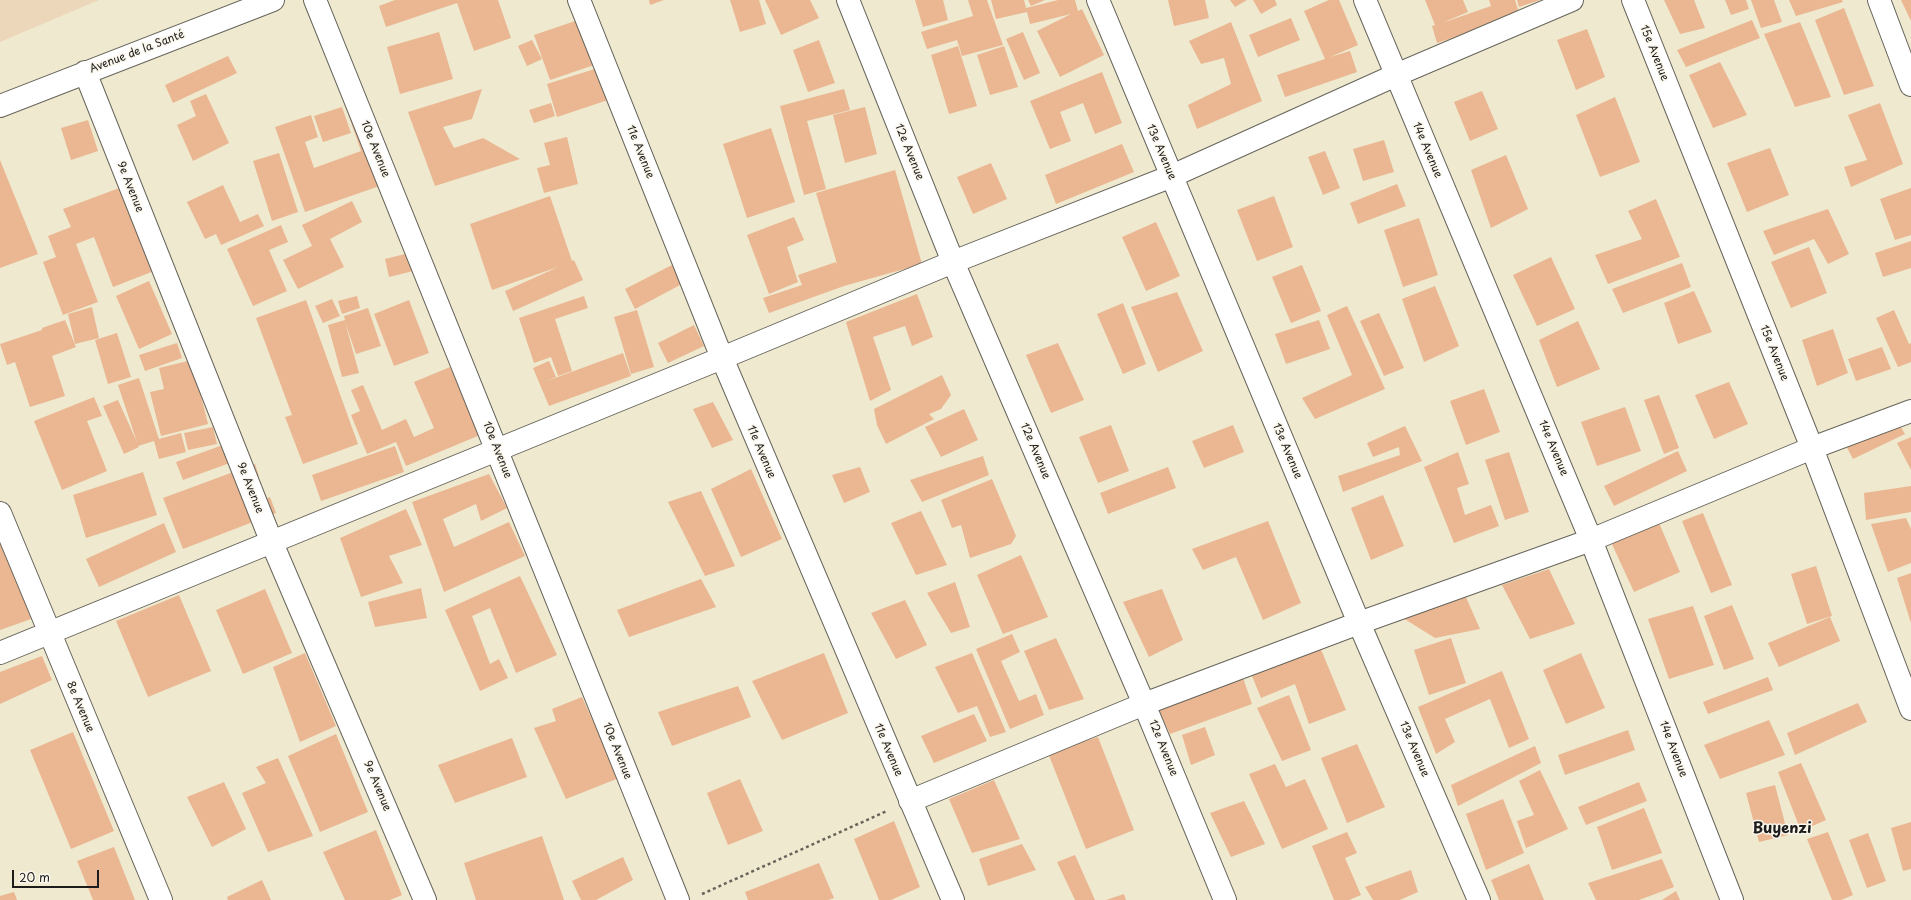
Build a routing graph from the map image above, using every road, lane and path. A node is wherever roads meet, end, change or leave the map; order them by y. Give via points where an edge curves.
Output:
1 (273, 0) edge
2 (315, 0) edge
3 (579, 0) edge
4 (848, 0) edge
5 (1098, 0) edge
6 (1365, 0) edge
7 (1572, 0) edge
8 (1632, 0) edge
9 (1879, 0) edge
10 (85, 72) junction
11 (1396, 75) junction
12 (1911, 85) edge
13 (0, 106) edge
14 (1172, 176) junction
15 (953, 262) junction
16 (722, 358) junction
17 (1911, 411) edge
18 (1812, 448) junction
19 (497, 450) junction
20 (0, 513) edge
21 (1591, 540) junction
22 (272, 543) junction
23 (1359, 623) junction
24 (48, 633) junction
25 (0, 653) edge
26 (1144, 704) junction
27 (1911, 709) edge
28 (910, 801) junction
29 (686, 898) edge
30 (161, 900) edge
31 (425, 900) edge
32 (953, 900) edge
33 (1225, 900) edge
34 (1479, 900) edge
35 (1732, 900) edge

1 - 10 street, Avenue de la Santé
2 - 19 street, 10e Avenue
3 - 16 street, 11e Avenue
4 - 15 street, 12e Avenue
5 - 14 street, 13e Avenue
6 - 11 street, 14e Avenue
7 - 11 street
8 - 18 street, 15e Avenue
9 - 12 street
10 - 13 street, Avenue de la Santé
10 - 22 street, 9e Avenue
11 - 14 street
11 - 21 street, 14e Avenue
14 - 15 street
14 - 23 street, 13e Avenue
15 - 16 street
15 - 26 street, 12e Avenue
16 - 19 street
16 - 28 street, 11e Avenue
17 - 18 street
18 - 21 street
18 - 27 street, 15e Avenue
19 - 22 street
19 - 29 street, 10e Avenue
20 - 24 street, 8e Avenue
21 - 23 street
21 - 35 street, 14e Avenue
22 - 24 street
22 - 31 street, 9e Avenue
23 - 26 street
23 - 34 street, 13e Avenue
24 - 25 street
24 - 30 street, 8e Avenue
26 - 28 street
26 - 33 street, 12e Avenue
28 - 29 path
28 - 32 street, 11e Avenue

